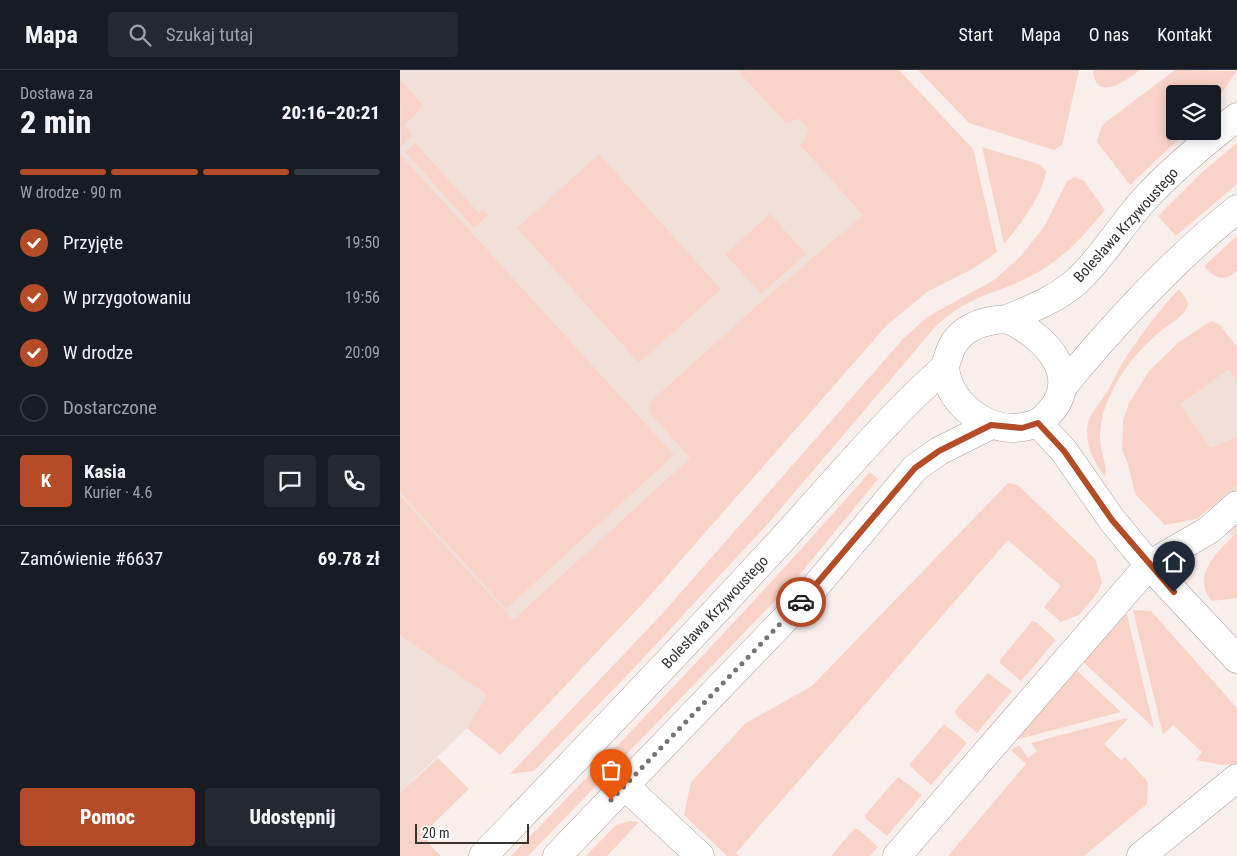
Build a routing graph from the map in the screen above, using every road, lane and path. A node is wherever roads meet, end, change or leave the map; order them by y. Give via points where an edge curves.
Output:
1 (1237, 117) edge
2 (1237, 209) edge
3 (1006, 319) junction
4 (945, 367) junction
5 (1064, 385) junction
6 (1038, 423) junction
7 (991, 425) junction
8 (1237, 505) edge
9 (1149, 565) junction
10 (1237, 659) edge
11 (1237, 778) edge
12 (624, 786) junction
13 (483, 856) edge
14 (557, 856) edge
15 (700, 856) edge
16 (897, 856) edge
17 (1140, 856) edge

1 - 3 main road, Bolesława Krzywoustego via 1186,158 1143,201 1076,281 1044,302
2 - 5 main road via 1137,302
3 - 4 main road via 973,325 959,336
3 - 5 main road via 1026,327 1048,347 1060,368
4 - 7 main road via 960,402 974,416
4 - 13 main road, Bolesława Krzywoustego via 866,445 657,675
5 - 6 main road via 1059,400
6 - 7 main road via 1022,428
6 - 9 main road via 1064,451 1112,520
7 - 12 main road via 939,451 915,468 810,593
8 - 9 main road via 1209,530
9 - 10 main road
9 - 16 main road
11 - 17 main road
12 - 14 main road
12 - 15 main road

